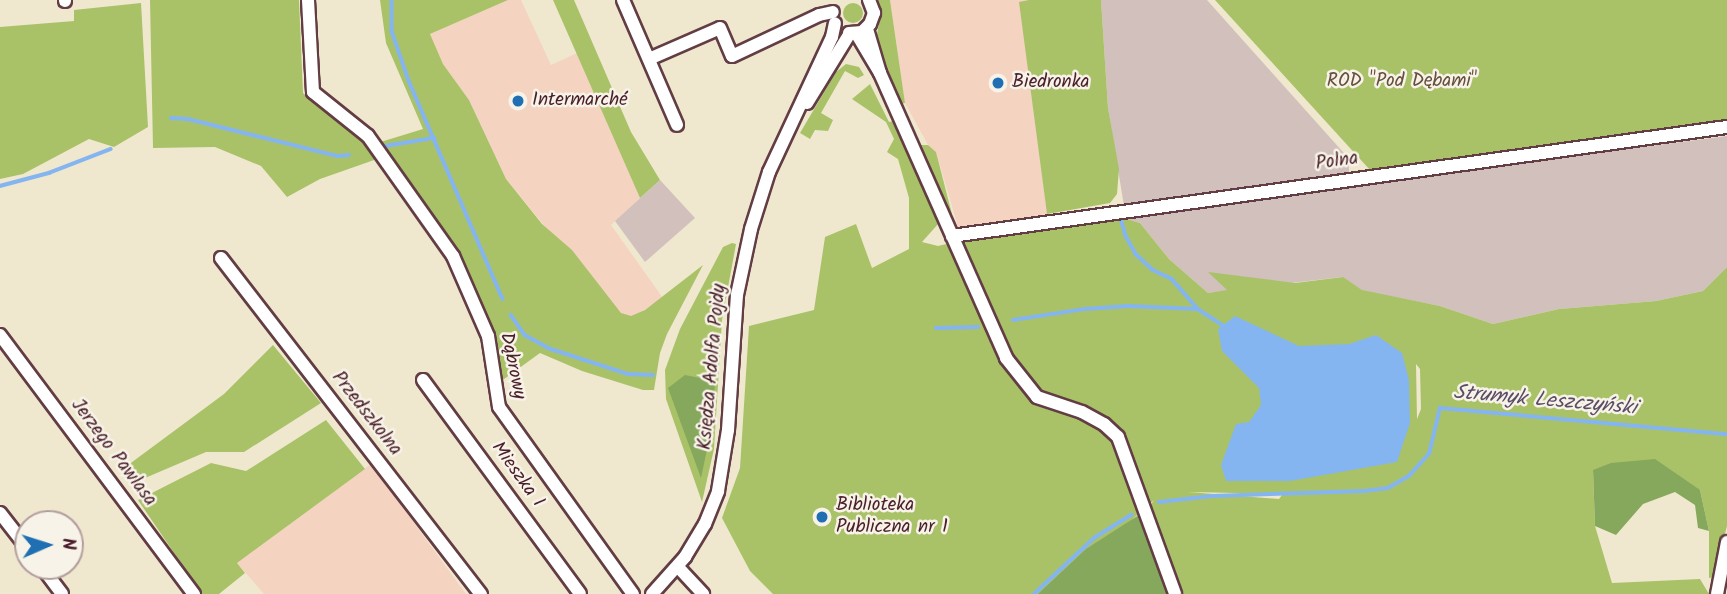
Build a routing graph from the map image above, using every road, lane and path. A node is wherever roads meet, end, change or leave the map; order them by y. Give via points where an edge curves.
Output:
1 (308, 0) edge
2 (625, 1) edge
3 (870, 1) edge
4 (835, 7) edge
5 (857, 32) junction
6 (838, 52) junction
7 (864, 52) junction
8 (649, 60) junction
9 (880, 74) junction
10 (677, 125) dead end
11 (1727, 127) edge
12 (789, 130) junction
13 (952, 236) junction
14 (221, 258) dead end
15 (0, 335) edge
16 (423, 380) dead end
17 (0, 513) edge
18 (14, 532) edge
19 (1727, 541) edge
20 (678, 567) junction
21 (194, 594) edge
22 (481, 594) edge
23 (580, 594) edge
24 (633, 594) edge
25 (652, 594) edge
26 (703, 594) edge
27 (1175, 594) edge
28 (1717, 594) edge

1 - 24 street, Dąbrowy via 313,92 368,136 453,256 488,336 499,407
2 - 8 street
3 - 5 street via 873,19
4 - 5 street
4 - 8 street via 732,56 720,27
4 - 12 street, Księdza Adolfa Pojdy
5 - 6 street, Księdza Adolfa Pojdy
5 - 7 street
5 - 9 street
6 - 7 street
6 - 12 street, Księdza Adolfa Pojdy
7 - 9 street
8 - 10 street
9 - 13 street
11 - 13 street, Polna
12 - 20 street, Księdza Adolfa Pojdy via 761,193 743,262 722,474 705,524
13 - 27 street via 1006,358 1037,397 1082,412 1118,437
14 - 22 street, Przedszkolna
15 - 21 street, Jerzego Pawlasa
16 - 23 street, Mieszka I
17 - 18 street
19 - 28 street
20 - 25 street, Księdza Adolfa Pojdy
20 - 26 street

